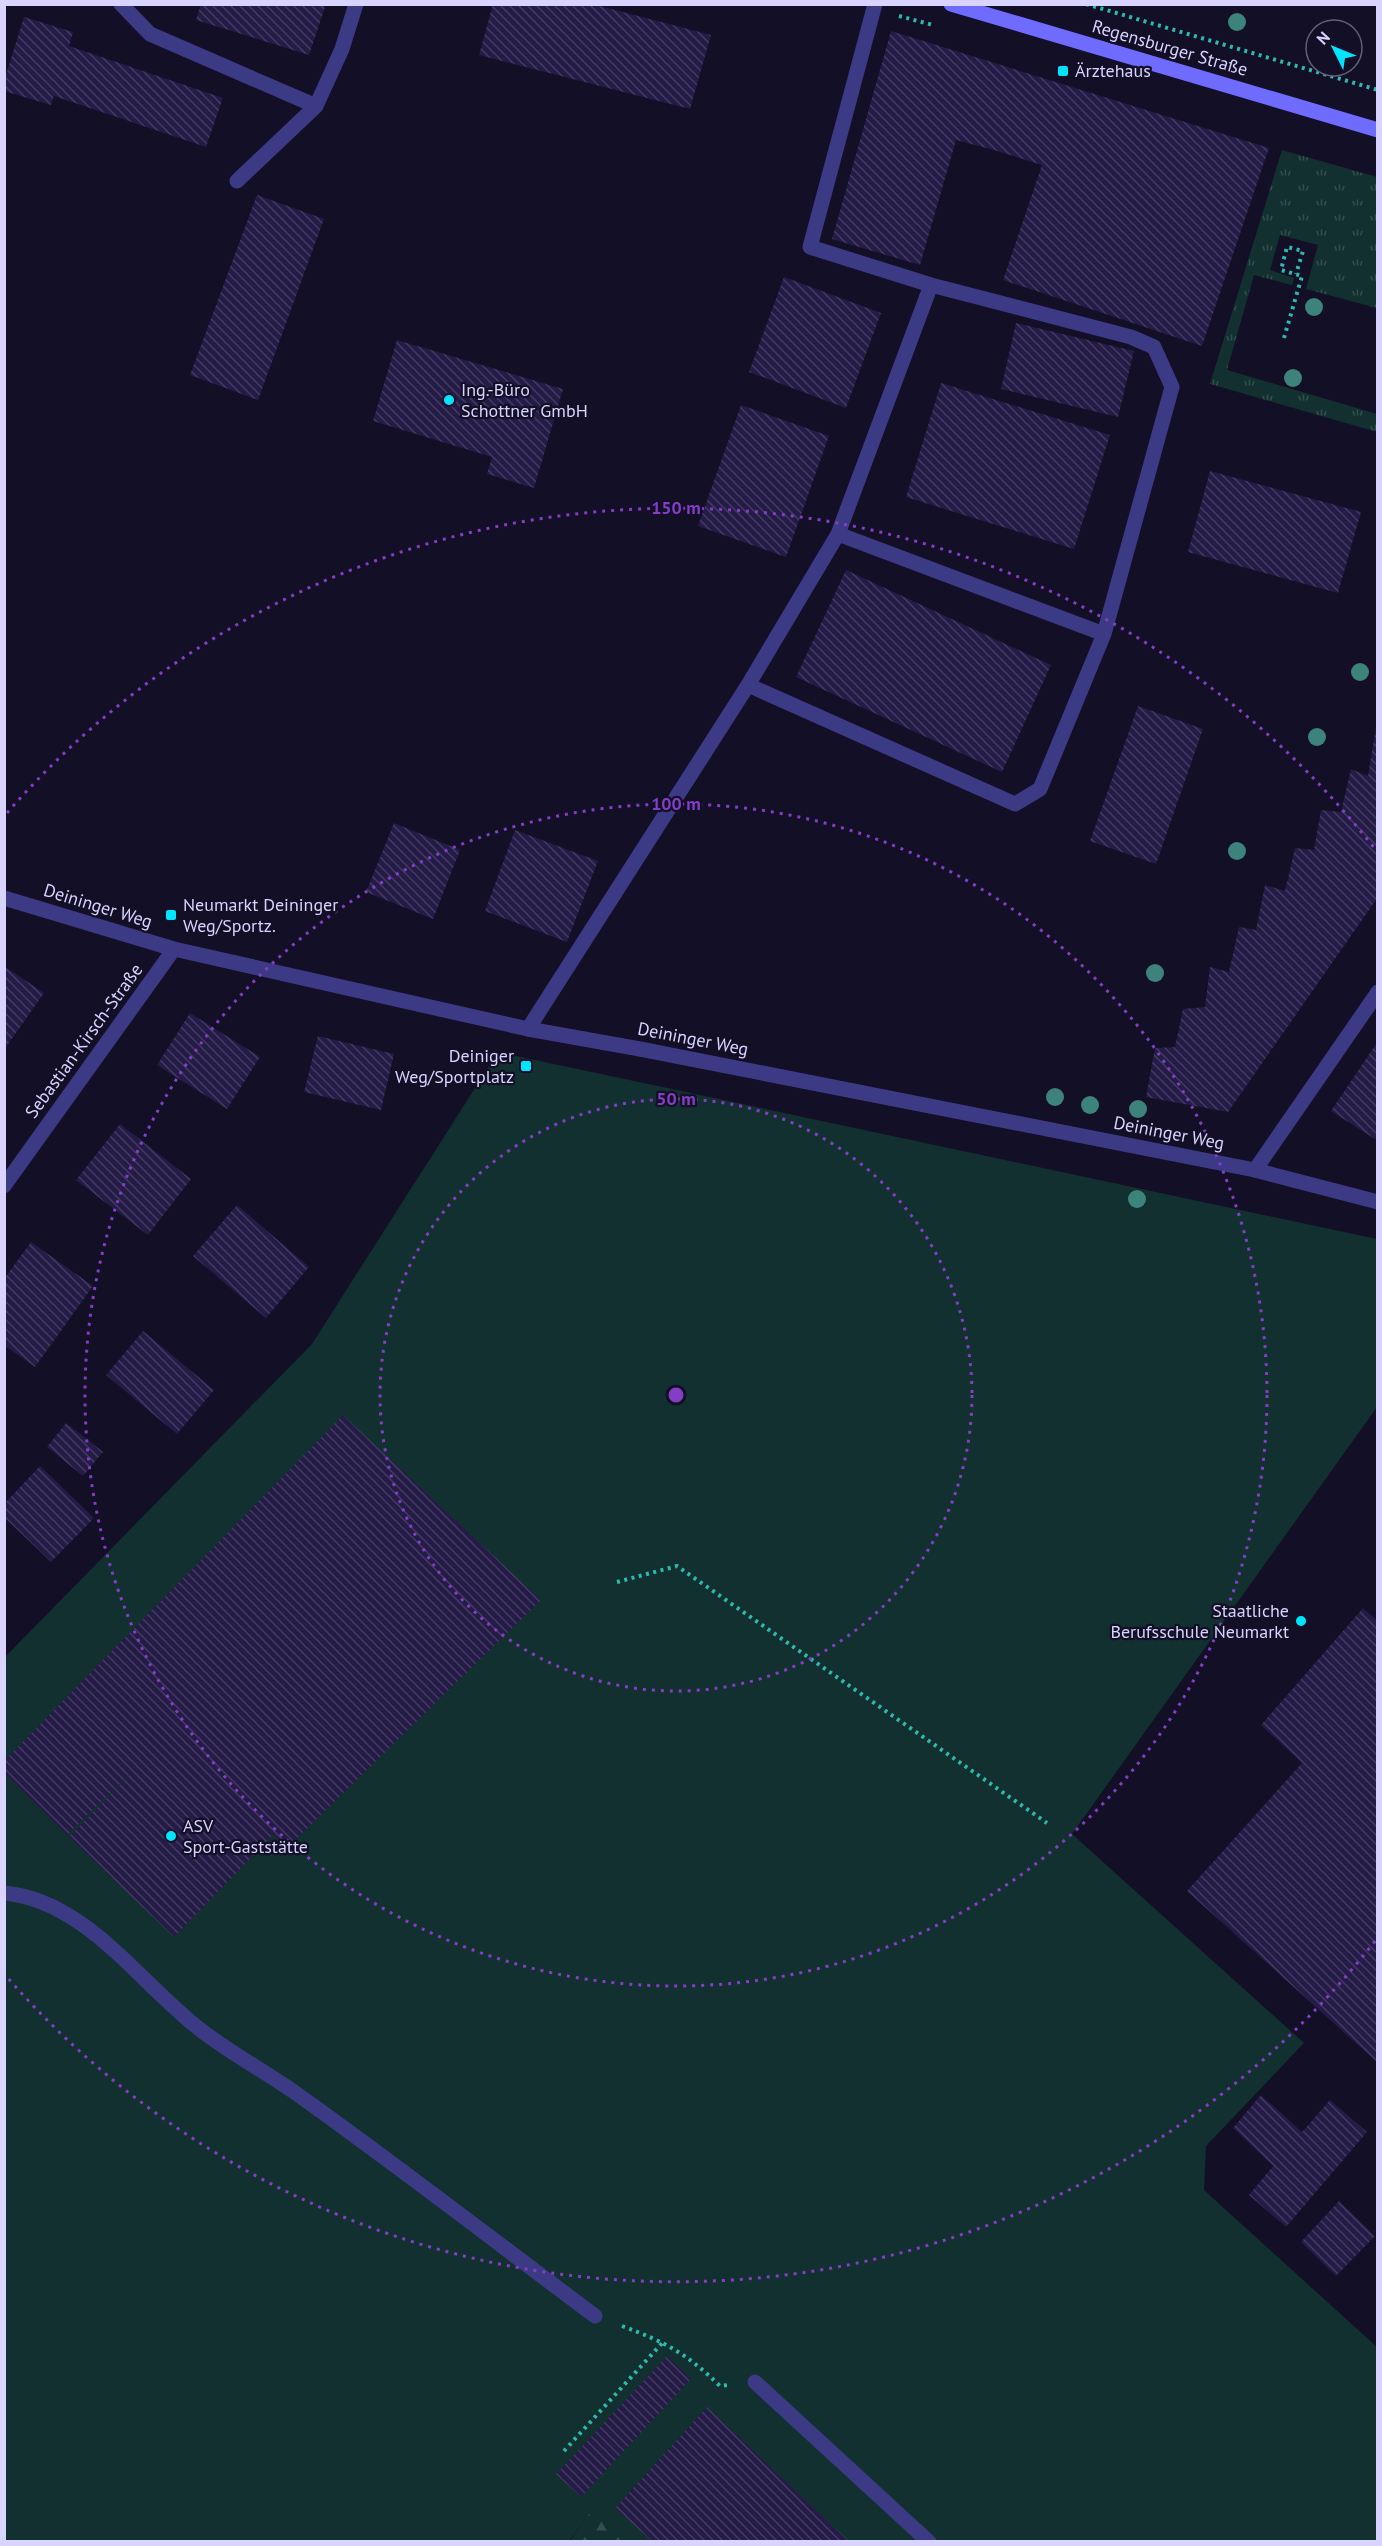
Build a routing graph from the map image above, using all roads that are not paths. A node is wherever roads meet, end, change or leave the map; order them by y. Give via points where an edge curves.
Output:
1 (122, 4) edge
2 (356, 4) edge
3 (875, 4) edge
4 (951, 4) edge
5 (316, 106) junction
6 (1377, 130) edge
7 (237, 181) dead end
8 (931, 285) junction
9 (838, 534) junction
10 (1104, 634) junction
11 (748, 685) junction
12 (4, 898) edge
13 (174, 949) junction
14 (1377, 992) edge
15 (528, 1029) junction
16 (1255, 1170) junction
17 (4, 1186) edge
18 (1377, 1202) edge
19 (4, 1893) edge
20 (596, 2316) road end
21 (755, 2382) road end
22 (929, 2541) edge

1 - 5 street via 150,34
2 - 5 street via 342,49
3 - 8 street via 810,247
4 - 6 main road, Regensburger Straße
5 - 7 street
8 - 9 street
8 - 10 street via 1131,337 1154,347 1172,387
9 - 10 street
9 - 11 street
10 - 11 street via 1040,789 1015,804
11 - 15 street
12 - 13 street, Deininger Weg
13 - 15 street, Deininger Weg
13 - 17 street, Sebastian-Kirsch-Straße
14 - 16 street
15 - 16 street, Deininger Weg
16 - 18 street, Deininger Weg
19 - 20 street via 54,1906 84,1925 202,2031 295,2092
21 - 22 street

